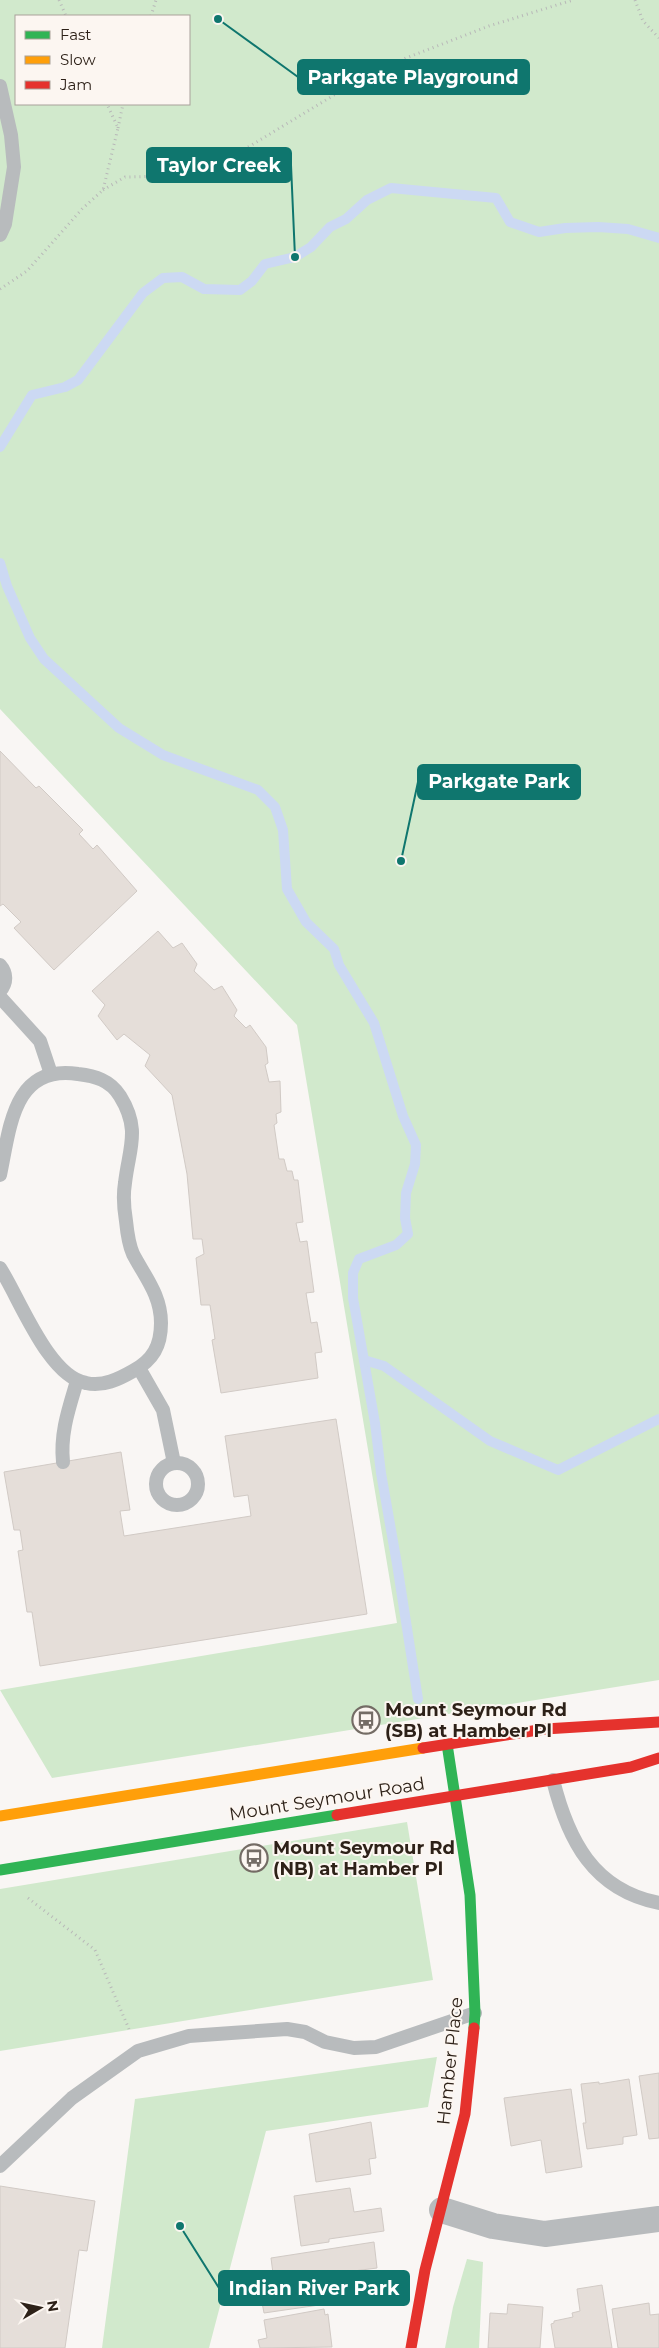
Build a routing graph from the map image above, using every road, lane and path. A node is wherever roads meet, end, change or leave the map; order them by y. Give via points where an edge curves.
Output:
1 (59, 0) edge
2 (156, 0) edge
3 (573, 0) edge
4 (635, 0) edge
5 (66, 15) edge
6 (150, 15) edge
7 (659, 38) edge
8 (0, 86) edge
9 (107, 105) edge
10 (123, 105) edge
11 (118, 128) junction
12 (103, 190) junction
13 (0, 235) edge
14 (0, 289) edge
15 (0, 965) edge
16 (0, 991) edge
17 (0, 997) edge
18 (51, 1074) junction
19 (5, 1124) edge
20 (0, 1175) edge
21 (0, 1268) edge
22 (139, 1368) junction
23 (77, 1381) junction
24 (63, 1462) dead end
25 (174, 1463) dead end
26 (659, 1722) edge
27 (447, 1744) junction
28 (659, 1758) edge
29 (553, 1780) junction
30 (456, 1795) junction
31 (0, 1816) edge
32 (0, 1870) edge
33 (22, 1893) dead end
34 (659, 1903) edge
35 (475, 2014) junction
36 (138, 2051) junction
37 (0, 2166) edge
38 (442, 2210) junction
39 (659, 2219) edge
40 (411, 2348) edge

1 - 5 path
2 - 6 path
3 - 12 path via 489,26 406,58 349,86 217,166 171,176 126,177
4 - 7 path via 643,21
8 - 13 lane via 14,167 5,224
9 - 11 path
10 - 11 path
11 - 12 path
12 - 14 path via 27,271
15 - 16 lane via 5,975
17 - 18 lane via 40,1040
18 - 19 lane via 35,1081 22,1095
18 - 22 lane via 73,1073 107,1082 120,1095 128,1112 134,1139 124,1185 126,1222 132,1252 160,1305 159,1343 153,1357
19 - 20 lane
21 - 23 lane via 47,1350
22 - 23 lane via 120,1379 100,1384
22 - 25 lane via 163,1410
23 - 24 lane via 65,1418 61,1446
26 - 27 street, Mount Seymour Road via 545,1729
27 - 30 street, Hamber Place
27 - 31 street, Mount Seymour Road
28 - 29 street, Mount Seymour Road via 631,1767
29 - 30 street, Mount Seymour Road
29 - 34 lane via 561,1812 577,1846 606,1881 642,1900
30 - 32 street, Mount Seymour Road
30 - 35 street, Hamber Place via 470,1895
33 - 36 path via 95,1950
35 - 36 lane via 376,2048 354,2048 324,2042 305,2032 286,2029 189,2036
35 - 38 street, Hamber Place via 465,2114
36 - 37 lane via 72,2098
38 - 39 street via 493,2226 545,2234
38 - 40 street, Hamber Place via 425,2270

